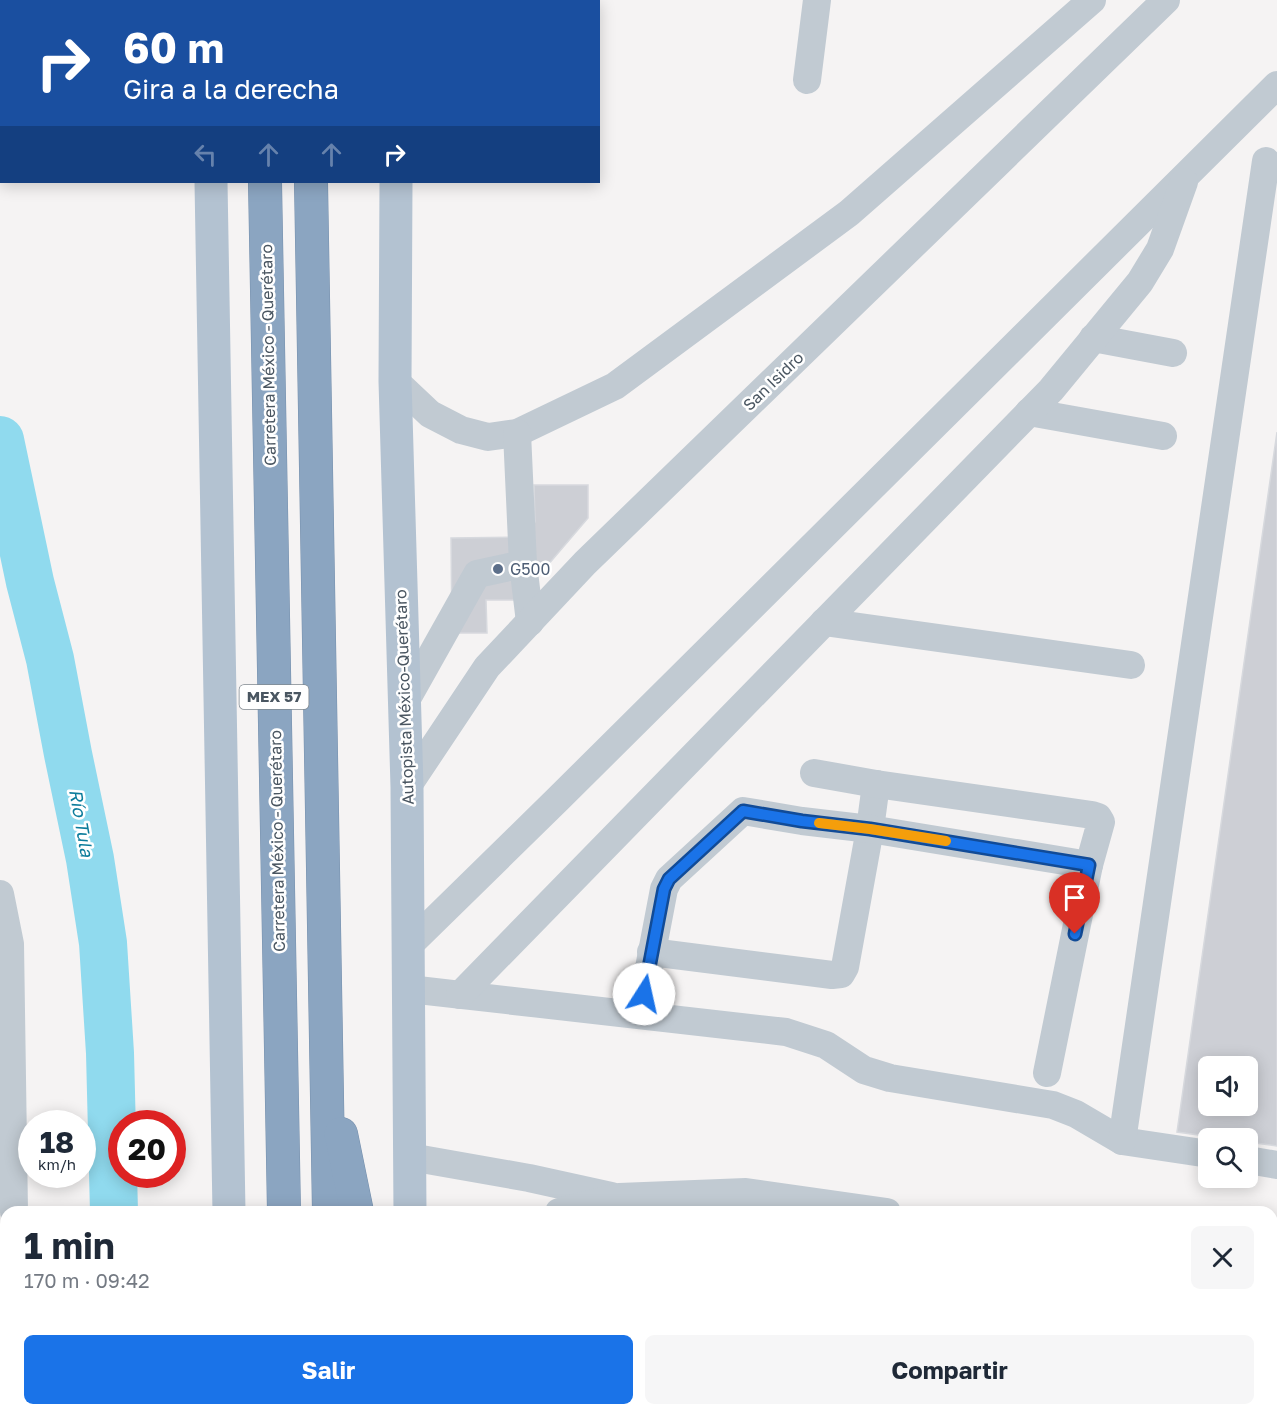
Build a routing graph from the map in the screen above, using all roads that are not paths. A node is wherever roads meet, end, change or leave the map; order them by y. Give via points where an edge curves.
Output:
1 (817, 0) edge
2 (1092, 0) edge
3 (1166, 0) edge
4 (807, 80) dead end
5 (1277, 85) edge
6 (1266, 161) dead end
7 (1187, 175) junction
8 (211, 183) edge
9 (265, 183) edge
10 (311, 183) edge
11 (396, 183) edge
12 (1093, 338) junction
13 (1173, 353) dead end
14 (395, 381) junction
15 (1029, 412) junction
16 (517, 433) junction
17 (1162, 436) dead end
18 (523, 564) junction
19 (530, 622) junction
20 (824, 622) junction
21 (1131, 665) dead end
22 (404, 704) junction
23 (814, 773) dead end
24 (876, 784) junction
25 (407, 787) junction
26 (870, 829) junction
27 (1089, 865) junction
28 (0, 894) edge
29 (409, 945) junction
30 (651, 952) junction
31 (409, 989) junction
32 (460, 994) junction
33 (640, 1015) junction
34 (326, 1071) junction
35 (1047, 1073) dead end
36 (1122, 1141) junction
37 (1198, 1152) edge
38 (410, 1157) junction
39 (1258, 1162) edge
40 (1277, 1165) edge
41 (619, 1197) junction
42 (745, 1202) edge
43 (14, 1206) edge
44 (229, 1206) edge
45 (284, 1206) edge
46 (328, 1206) edge
47 (356, 1206) edge
48 (410, 1206) edge
49 (584, 1206) edge
50 (802, 1206) edge

1 - 4 street
2 - 16 street via 849,213 615,387
3 - 19 street, San Isidro via 585,563
5 - 7 street
6 - 36 street
7 - 12 street via 1160,249 1140,282
7 - 29 street
8 - 44 main road
9 - 45 highway, Carretera México - Querétaro / MEX 57
10 - 34 highway, MEX 57
11 - 14 main road, Autopista México-Querétaro
12 - 13 street
12 - 15 street
14 - 16 street via 430,414 461,430 488,437
14 - 22 main road, Autopista México-Querétaro
15 - 17 street
15 - 20 street
16 - 18 street
18 - 19 street
18 - 22 street via 477,574
19 - 25 street, San Isidro via 487,667
20 - 21 street
20 - 32 street
22 - 25 main road, Autopista México-Querétaro
23 - 24 street
24 - 26 street
24 - 27 street via 1098,817 1101,822
25 - 29 main road, Autopista México-Querétaro
26 - 27 street
26 - 30 street via 743,811 669,879
26 - 30 street via 841,974
27 - 35 street
28 - 43 street via 10,944
29 - 31 main road, Autopista México-Querétaro
30 - 33 street
31 - 32 street
31 - 38 main road, Autopista México-Querétaro
32 - 33 street
33 - 36 street via 786,1032 826,1045 864,1070 890,1078 1053,1105
34 - 46 highway, MEX 57
34 - 47 highway
36 - 37 street
38 - 41 street
38 - 48 main road, Autopista México-Querétaro
39 - 40 street
41 - 42 street
41 - 49 street
42 - 50 street

